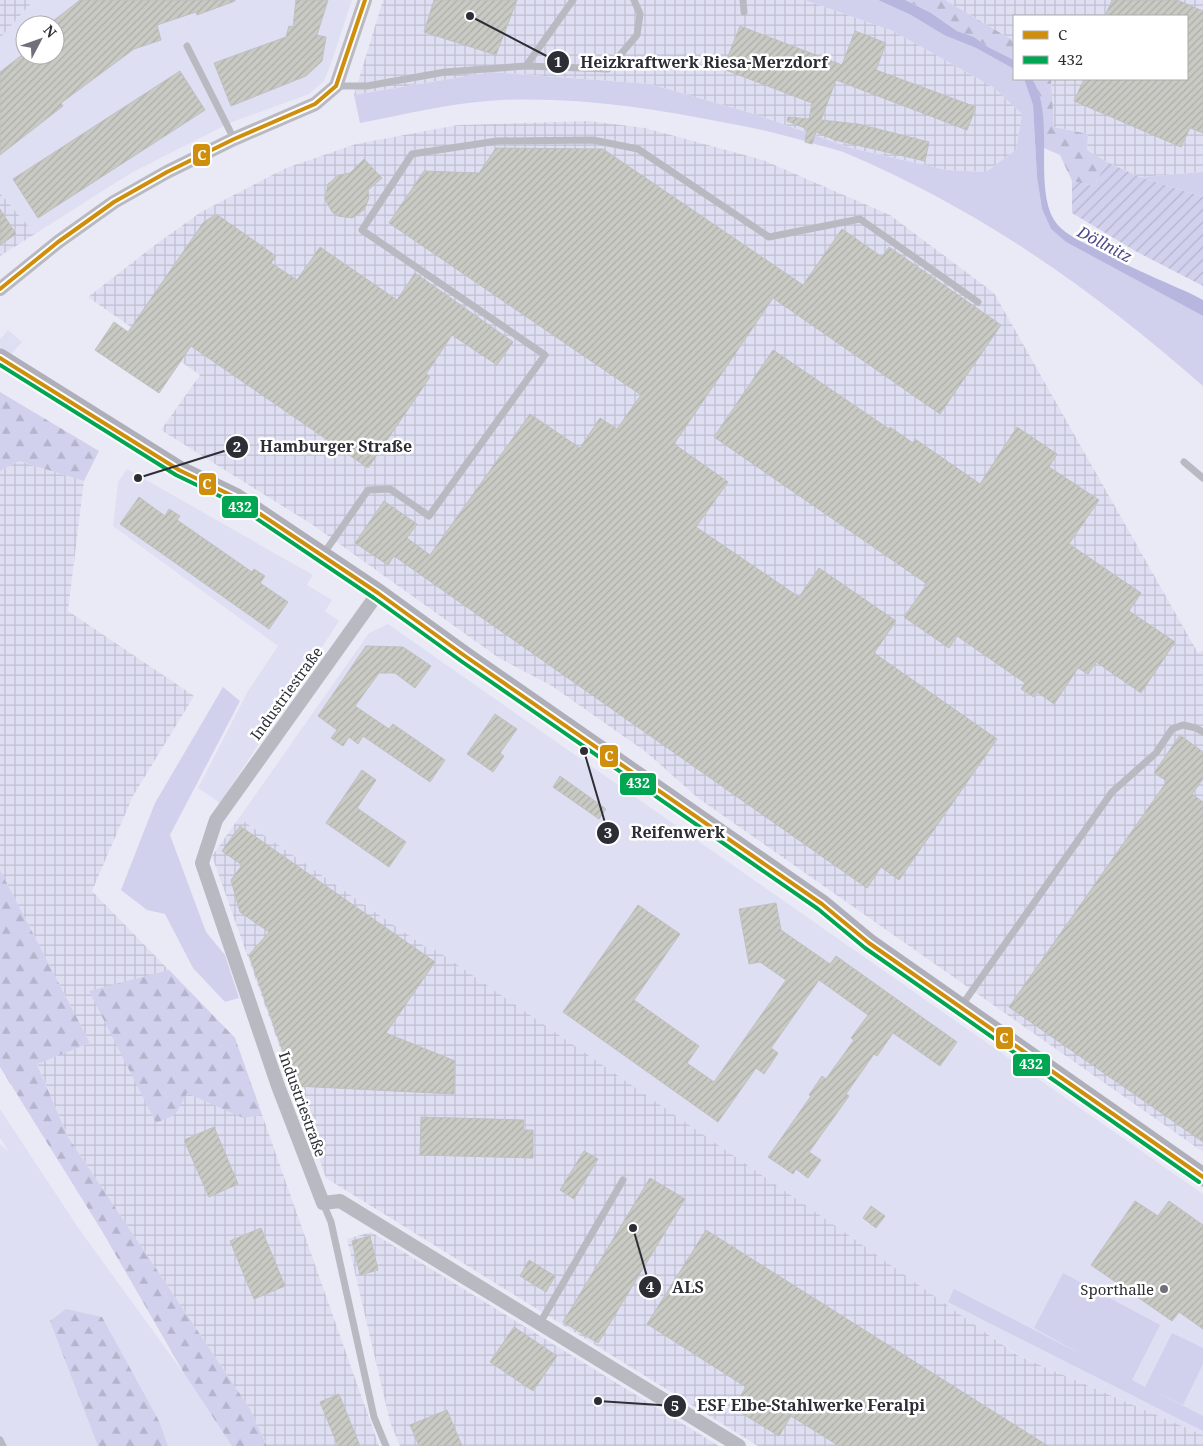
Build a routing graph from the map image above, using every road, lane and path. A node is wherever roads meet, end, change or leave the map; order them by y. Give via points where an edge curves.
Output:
1 (365, 0) edge
2 (574, 0) edge
3 (634, 0) edge
4 (743, 0) edge
5 (744, 12) dead end
6 (187, 46) dead end
7 (526, 66) junction
8 (336, 86) junction
9 (234, 139) junction
10 (0, 290) edge
11 (978, 302) dead end
12 (0, 358) edge
13 (1184, 462) dead end
14 (1203, 478) edge
15 (322, 556) junction
16 (378, 593) junction
17 (1203, 732) edge
18 (961, 1007) junction
19 (1203, 1177) edge
20 (624, 1180) dead end
21 (323, 1203) junction
22 (540, 1323) junction
23 (0, 1440) edge
24 (3, 1446) edge
25 (386, 1446) edge
26 (739, 1446) edge

1 - 8 street
2 - 7 lane
3 - 7 lane via 640,14 637,35 608,69
4 - 5 lane
6 - 9 lane
7 - 8 lane via 445,72 367,86
8 - 9 street via 315,104
9 - 10 street via 114,202 58,242
11 - 15 lane via 860,219 769,236 638,149 594,140 497,141 412,154 362,230 545,355 429,516 390,489 368,490
12 - 15 main road via 166,462 234,497
13 - 14 lane
15 - 16 main road
16 - 18 main road via 822,904 869,942
16 - 21 street, Industriestraße via 216,820 202,863 278,1086
17 - 18 lane via 1183,724 1172,729 1156,753 1112,792
18 - 19 main road
20 - 22 lane
21 - 22 street via 340,1201
21 - 25 lane via 331,1222 374,1417
22 - 26 street
23 - 24 lane

